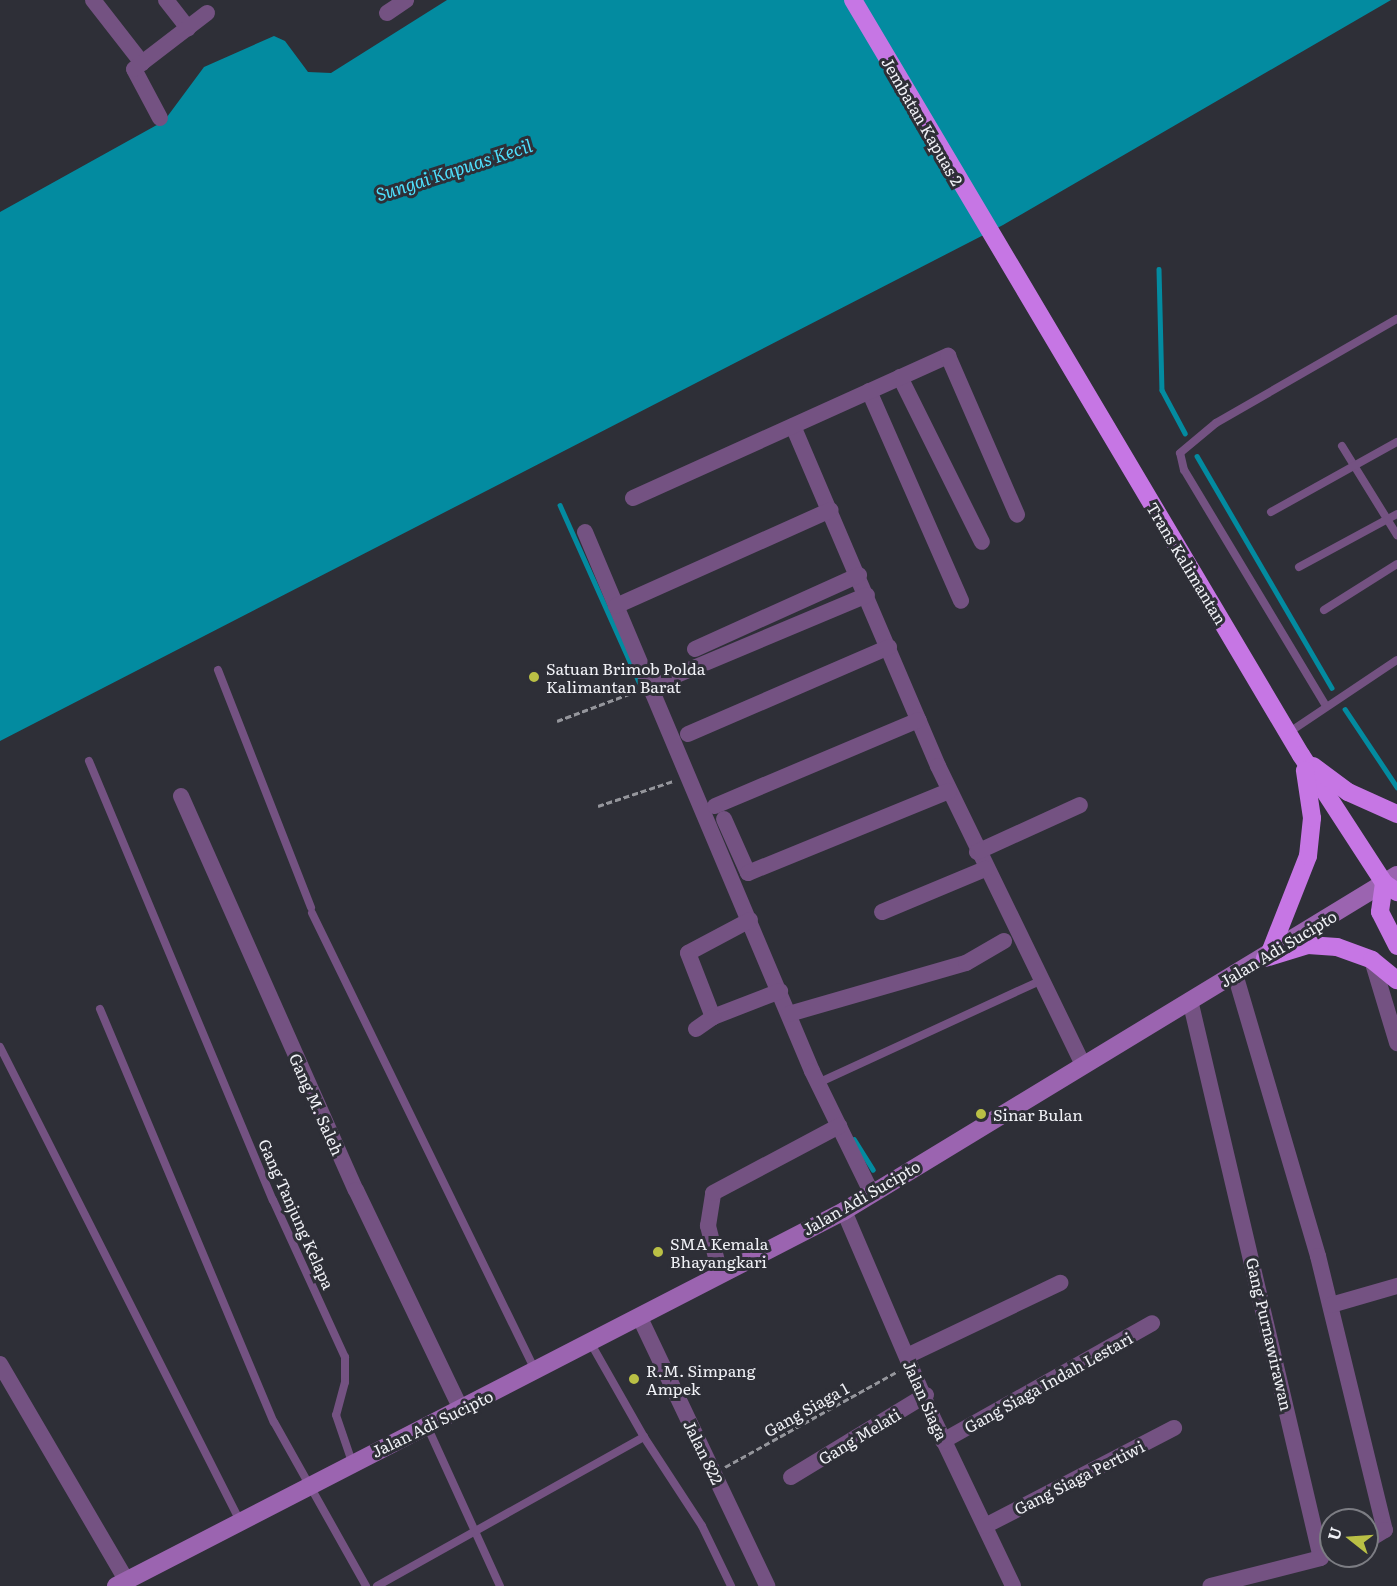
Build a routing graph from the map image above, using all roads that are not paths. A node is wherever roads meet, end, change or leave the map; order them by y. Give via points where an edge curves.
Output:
1 (93, 0) edge
2 (166, 0) edge
3 (406, 0) edge
4 (853, 0) edge
5 (207, 13) dead end
6 (387, 13) dead end
7 (188, 28) junction
8 (142, 63) junction
9 (160, 118) dead end
10 (993, 241) joint
11 (1397, 319) edge
12 (900, 377) junction
13 (869, 391) junction
14 (793, 426) junction
15 (1397, 442) edge
16 (1342, 446) dead end
17 (1355, 467) junction
18 (633, 498) dead end
19 (831, 510) junction
20 (1271, 512) dead end
21 (1397, 514) edge
22 (1017, 515) dead end
23 (1388, 519) junction
24 (585, 532) dead end
25 (1397, 535) edge
26 (982, 542) dead end
27 (1397, 564) edge
28 (1299, 567) dead end
29 (858, 575) junction
30 (867, 595) junction
31 (961, 601) dead end
32 (616, 606) junction
33 (1324, 610) dead end
34 (889, 646) junction
35 (695, 649) dead end
36 (1397, 660) edge
37 (218, 670) dead end
38 (653, 685) junction
39 (1326, 706) junction
40 (919, 720) junction
41 (1288, 733) junction
42 (688, 734) dead end
43 (1301, 755) junction
44 (89, 761) dead end
45 (949, 791) junction
46 (181, 796) dead end
47 (1080, 805) dead end
48 (1397, 814) edge
49 (977, 852) junction
50 (985, 869) junction
51 (1392, 883) edge
52 (882, 912) dead end
53 (750, 920) junction
54 (1004, 941) dead end
55 (1397, 946) edge
56 (1267, 956) junction
57 (1371, 960) junction
58 (1235, 974) junction
59 (1397, 980) edge
60 (1040, 981) junction
61 (780, 991) junction
62 (1190, 1000) junction
63 (100, 1010) dead end
64 (789, 1014) junction
65 (713, 1017) junction
66 (696, 1029) dead end
67 (1397, 1043) edge
68 (0, 1047) edge
69 (1083, 1065) junction
70 (818, 1083) junction
71 (839, 1126) junction
72 (871, 1192) junction
73 (844, 1211) junction
74 (720, 1273) junction
75 (1060, 1283) dead end
76 (1397, 1286) edge
77 (1331, 1305) junction
78 (640, 1318) junction
79 (1152, 1323) dead end
80 (590, 1342) junction
81 (909, 1360) junction
82 (0, 1364) edge
83 (536, 1372) junction
84 (926, 1395) junction
85 (461, 1409) junction
86 (427, 1426) junction
87 (1174, 1428) dead end
88 (644, 1437) junction
89 (943, 1441) junction
90 (352, 1462) junction
91 (791, 1477) dead end
92 (309, 1485) junction
93 (240, 1521) junction
94 (985, 1526) junction
95 (1319, 1527) edge
96 (473, 1532) junction
97 (1379, 1534) edge
98 (1319, 1558) edge
99 (120, 1584) edge
100 (366, 1586) edge
101 (377, 1586) edge
102 (500, 1586) edge
103 (731, 1586) edge
104 (767, 1586) edge
105 (1013, 1586) edge
106 (1210, 1586) edge

1 - 8 street
2 - 7 street
3 - 6 street
4 - 10 highway, Jembatan Kapuas 2
5 - 7 street
7 - 8 street
8 - 9 street via 134,74
10 - 41 highway, Trans Kalimantan
11 - 39 lane via 1216,423 1180,453 1184,470
12 - 13 street
12 - 22 street via 948,356
12 - 26 street
13 - 14 street
13 - 31 street
14 - 18 street
14 - 19 street
15 - 17 lane
16 - 17 lane
17 - 20 lane
17 - 23 lane
19 - 29 street
19 - 32 street
21 - 23 lane
23 - 25 lane
23 - 28 lane
24 - 32 street
27 - 33 lane
29 - 30 street
29 - 35 street
30 - 34 street
30 - 38 street
32 - 38 street
34 - 40 street
34 - 42 street
36 - 39 lane
37 - 83 lane via 312,910
38 - 53 street
39 - 41 lane
40 - 45 street
40 - 45 street via 720,813 748,873
41 - 43 highway, Trans Kalimantan
43 - 48 highway via 1348,792
43 - 51 highway, Trans Kalimantan
43 - 56 highway via 1312,818 1308,856
44 - 90 lane, Gang Tanjung Kelapa via 273,1200 345,1357 345,1382 336,1415
45 - 49 street
46 - 85 street, Gang M. Saleh via 356,1190
47 - 49 street
49 - 50 street
50 - 52 street
50 - 60 street
51 - 55 highway via 1380,912
51 - 56 main road, Jalan Adi Sucipto
53 - 61 street
53 - 65 street via 688,953
54 - 64 street via 966,963
56 - 57 highway via 1324,945
56 - 58 main road, Jalan Adi Sucipto
57 - 59 highway
57 - 67 street
58 - 62 main road, Jalan Adi Sucipto
58 - 77 street
60 - 69 street
60 - 70 lane
61 - 64 street
61 - 65 street
62 - 69 main road, Jalan Adi Sucipto
62 - 95 street, Gang Purnawirawan
63 - 92 lane via 274,1422
64 - 70 street
65 - 66 street
68 - 93 lane
69 - 72 main road, Jalan Adi Sucipto
70 - 71 street
71 - 72 street
71 - 74 street via 713,1193 708,1226
72 - 73 main road, Jalan Adi Sucipto
73 - 74 main road, Jalan Adi Sucipto
73 - 81 street, Jalan Siaga
74 - 78 main road, Jalan Adi Sucipto
75 - 81 street
76 - 77 street
77 - 97 street via 1385,1530
78 - 80 main road, Jalan Adi Sucipto
78 - 104 street, Jalan 822
79 - 89 street, Gang Siaga Indah Lestari
80 - 83 main road, Jalan Adi Sucipto
80 - 88 lane
81 - 84 street, Jalan Siaga
82 - 99 street
83 - 85 main road, Jalan Adi Sucipto
84 - 89 street, Jalan Siaga
84 - 91 street, Gang Melati
85 - 86 main road, Jalan Adi Sucipto
86 - 90 main road, Jalan Adi Sucipto
86 - 96 lane
87 - 94 street, Gang Siaga Pertiwi
88 - 96 lane
88 - 103 lane via 702,1526
89 - 94 street, Jalan Siaga
90 - 92 main road, Jalan Adi Sucipto
92 - 93 main road, Jalan Adi Sucipto
92 - 100 lane
93 - 99 main road, Jalan Adi Sucipto
94 - 105 street, Jalan Siaga
96 - 101 lane
96 - 102 lane
98 - 106 street, Gang Purnawirawan

